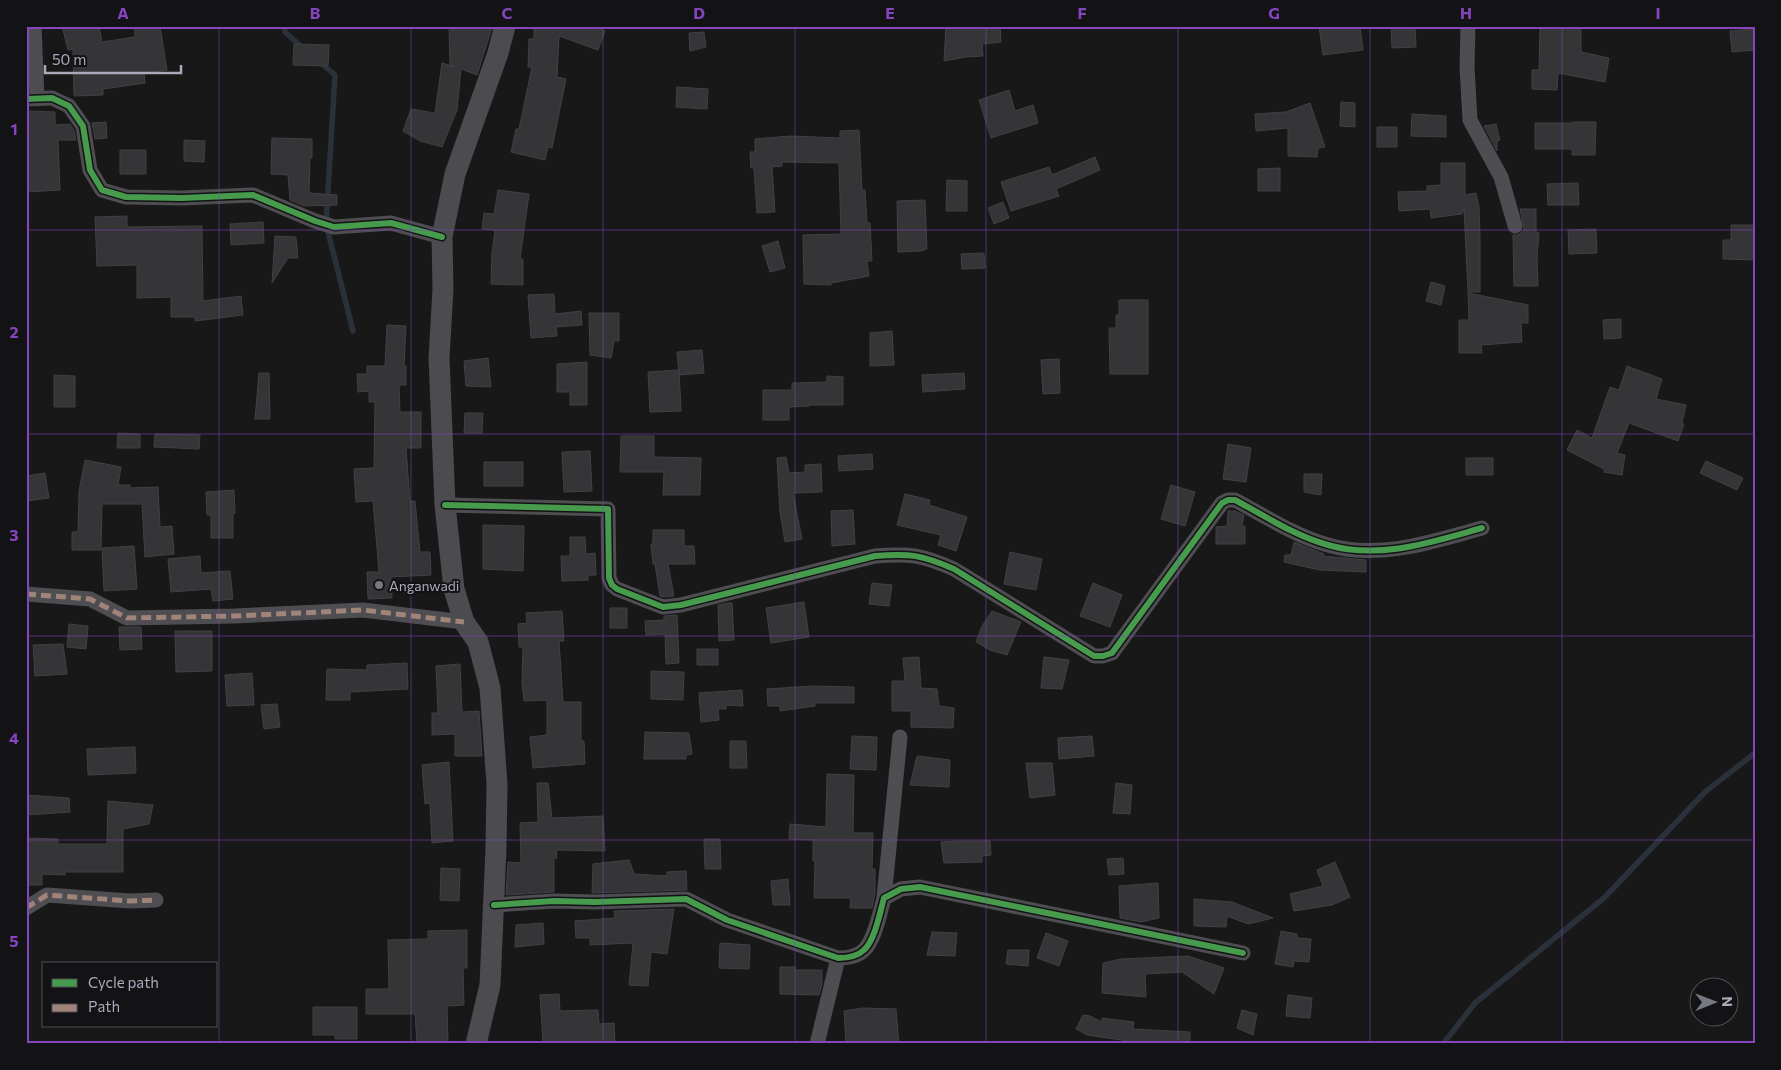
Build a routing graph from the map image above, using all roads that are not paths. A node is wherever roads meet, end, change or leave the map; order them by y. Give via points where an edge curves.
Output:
1 (34, 26) edge
2 (505, 26) edge
3 (1468, 26) edge
4 (32, 99) edge
5 (1514, 226) dead end
6 (442, 237) junction
7 (445, 505) junction
8 (1482, 528) dead end
9 (26, 594) edge
10 (464, 622) junction
11 (900, 737) dead end
12 (884, 898) junction
13 (156, 900) dead end
14 (494, 905) junction
15 (26, 908) edge
16 (1243, 953) dead end
17 (838, 958) junction
18 (476, 1044) edge
19 (817, 1044) edge

1 - 4 street
2 - 6 main road via 456,174
3 - 5 street via 1470,120 1501,177
4 - 6 street via 52,98 69,106 83,126 90,170 102,190 126,197 253,195 334,227 391,223
6 - 7 main road via 440,358
7 - 8 street via 608,509 609,578 612,585 664,607 875,556 915,555 954,569 1094,656 1112,653 1222,503 1228,500 1235,500 1306,537 1355,549 1389,550
7 - 10 main road via 454,589
9 - 10 street via 90,599 127,618 364,610
10 - 14 main road via 478,642 490,688 496,784
11 - 12 street
12 - 16 street via 901,889 920,887
12 - 17 street via 873,936 864,950 850,958
13 - 15 street via 47,895
14 - 17 street via 686,899 727,920
14 - 18 main road via 490,985
17 - 19 street

